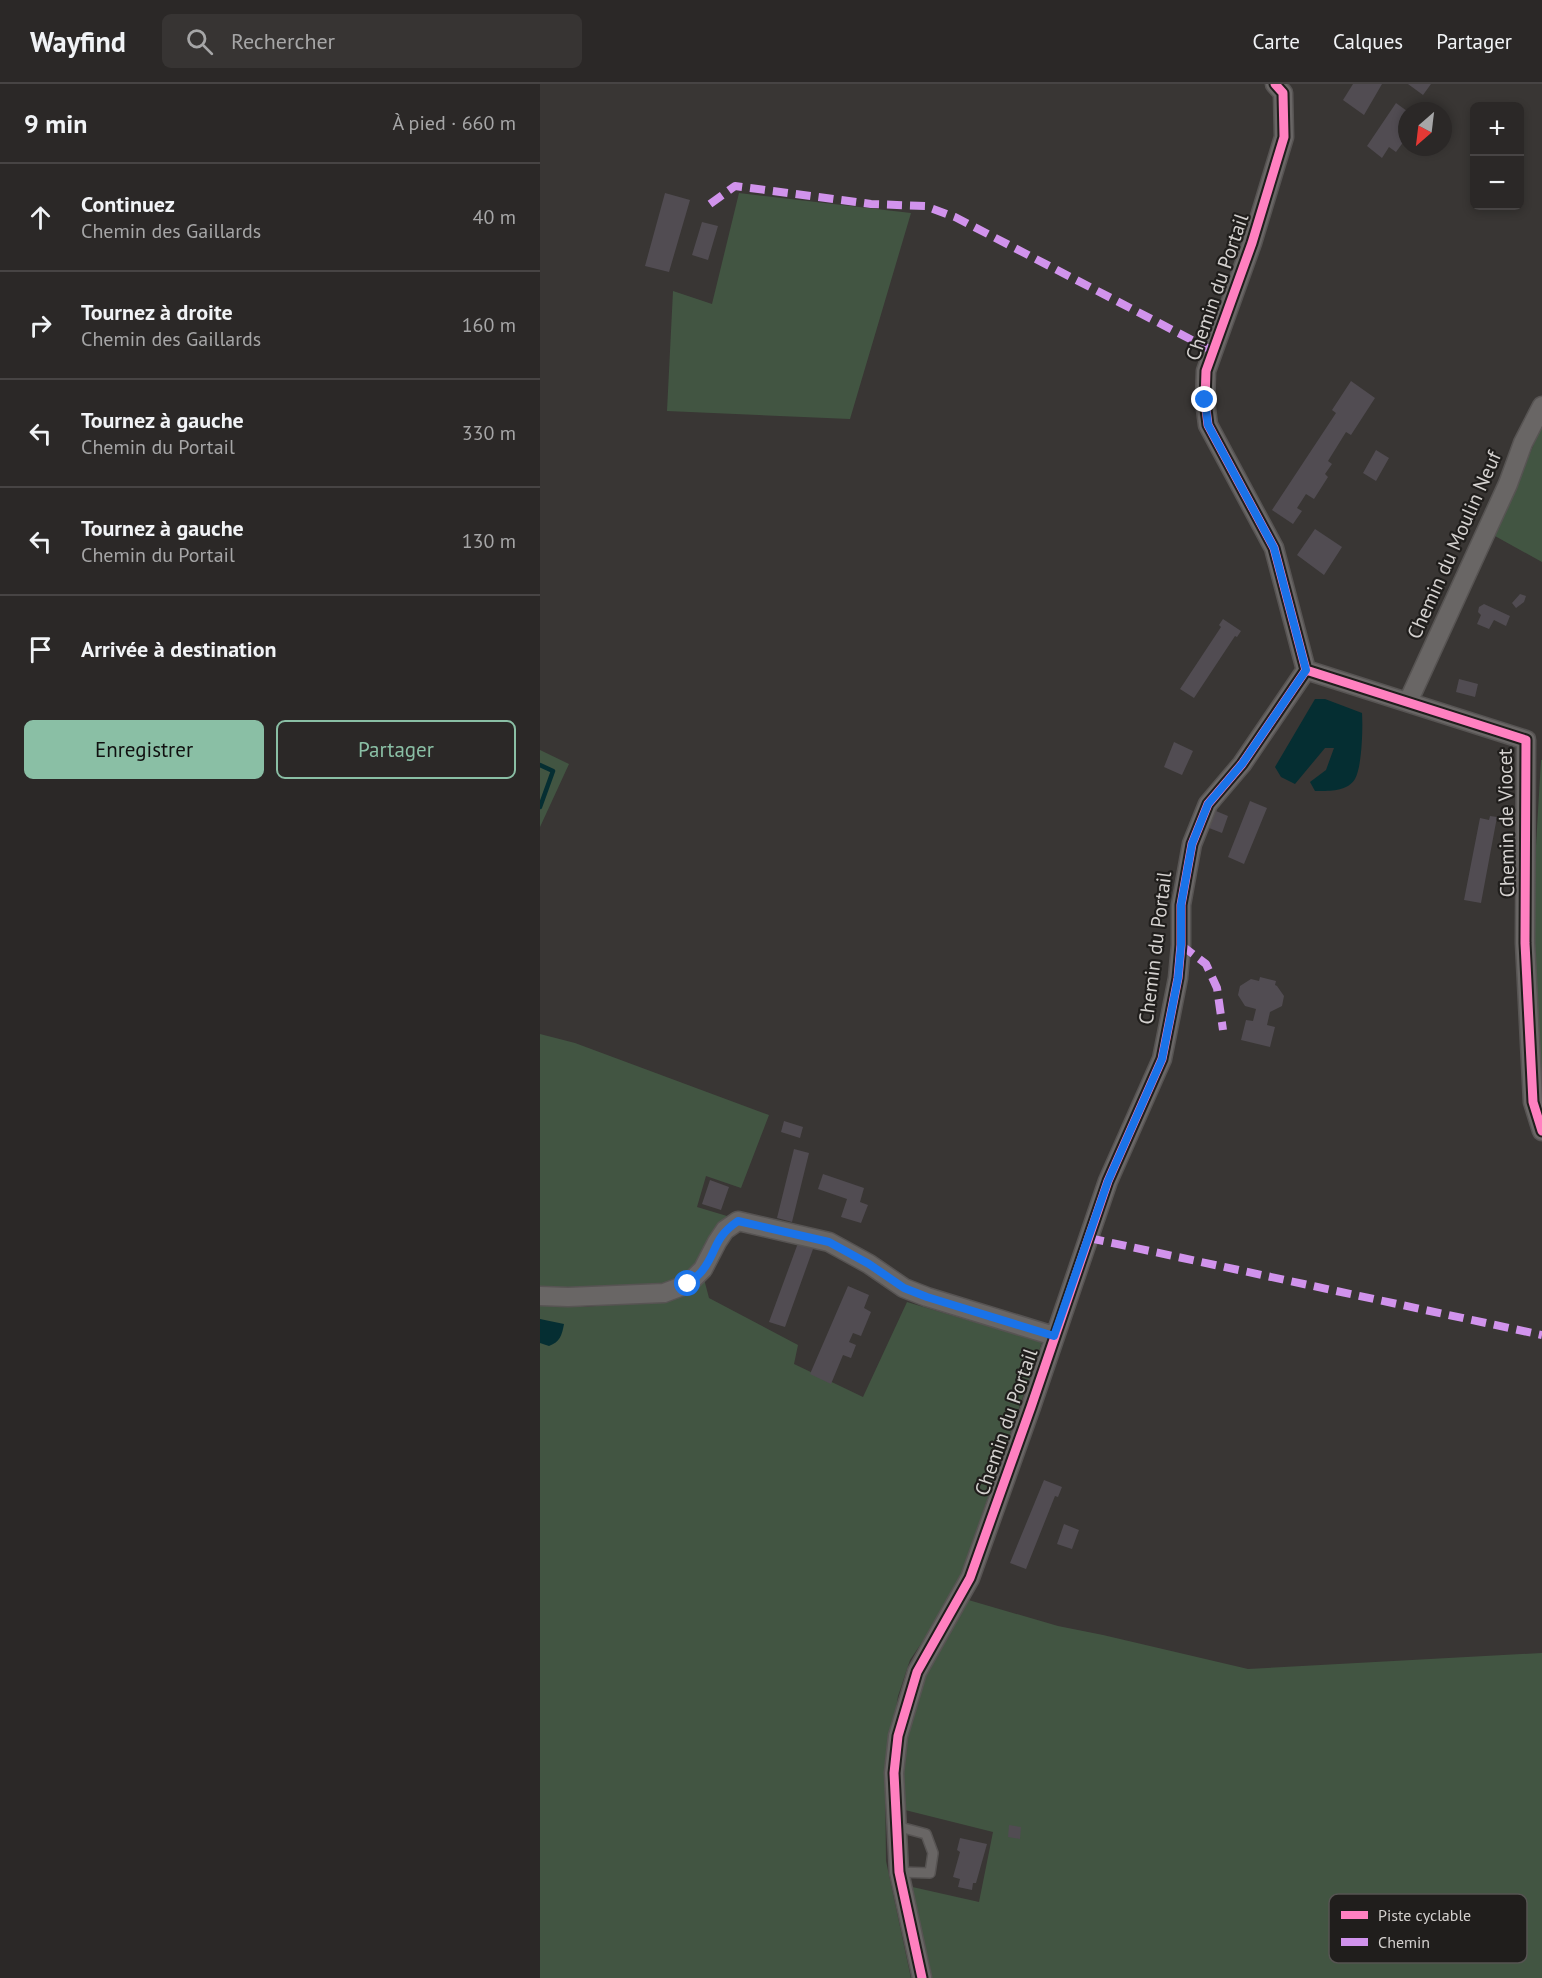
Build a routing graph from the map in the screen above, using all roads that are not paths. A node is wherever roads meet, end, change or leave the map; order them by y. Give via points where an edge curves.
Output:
1 (1275, 84) edge
2 (1542, 406) edge
3 (1306, 670) junction
4 (1408, 702) junction
5 (1534, 743) edge
6 (1542, 1131) edge
7 (540, 1296) edge
8 (1054, 1336) junction
9 (896, 1826) junction
10 (899, 1872) junction
11 (922, 1978) edge

1 - 3 street, Chemin du Portail via 1283,93 1284,137 1252,243 1206,371 1205,400 1208,425 1274,548
2 - 4 street, Chemin du Moulin Neuf
3 - 4 street, Chemin de Viocet
3 - 8 street, Chemin du Portail via 1242,764 1208,804 1192,844 1181,905 1178,978 1162,1059 1108,1181
4 - 5 street, Chemin de Viocet
5 - 6 street, Chemin de Viocet via 1526,954 1533,1102
7 - 8 street via 664,1293 688,1284 703,1269 725,1230 738,1221 829,1242 904,1288
8 - 9 street, Chemin du Portail via 970,1578 917,1672 898,1736 894,1773
9 - 10 street, Chemin du Portail
9 - 10 lane via 926,1834 933,1853 930,1873
10 - 11 street, Chemin du Portail

